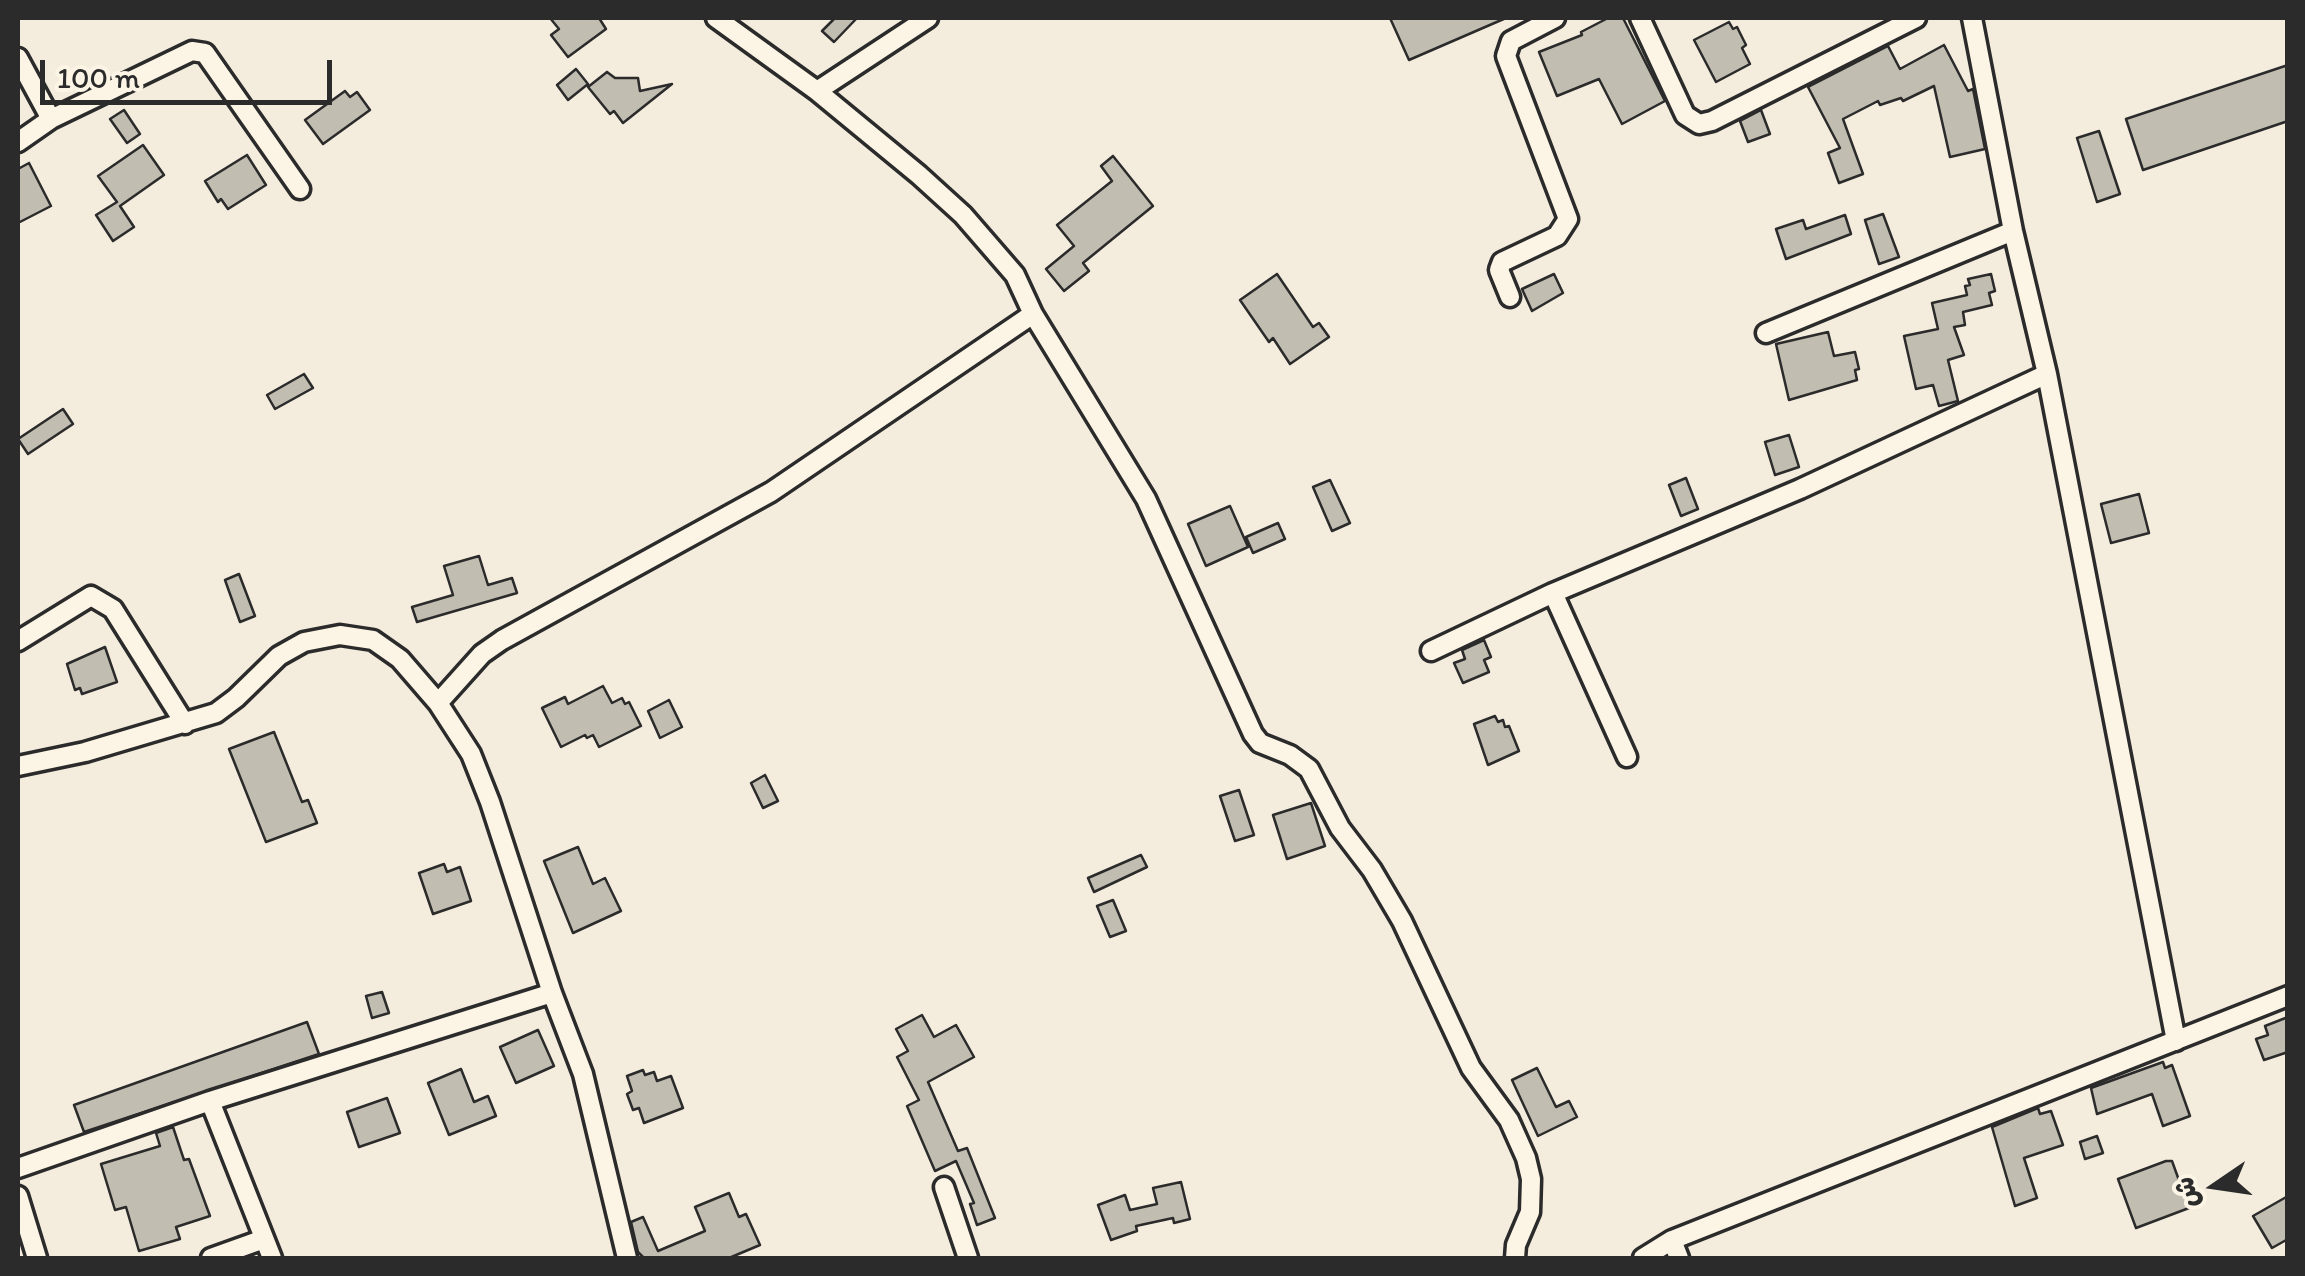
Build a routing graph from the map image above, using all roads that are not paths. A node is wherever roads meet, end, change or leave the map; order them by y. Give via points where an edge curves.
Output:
1 (716, 18) edge
2 (928, 18) edge
3 (1640, 18) edge
4 (1916, 18) edge
5 (1972, 18) edge
6 (1545, 20) edge
7 (18, 58) edge
8 (818, 92) junction
9 (51, 119) junction
10 (18, 142) edge
11 (300, 189) dead end
12 (2012, 231) junction
13 (1510, 298) dead end
14 (1033, 314) junction
15 (1766, 333) dead end
16 (2048, 374) junction
17 (1553, 593) junction
18 (21, 631) edge
19 (1431, 651) dead end
20 (438, 703) junction
21 (185, 724) junction
22 (1627, 757) dead end
23 (18, 766) edge
24 (552, 992) junction
25 (2288, 996) edge
26 (2176, 1041) junction
27 (210, 1101) junction
28 (18, 1168) edge
29 (944, 1187) dead end
30 (18, 1196) edge
31 (264, 1239) junction
32 (1676, 1249) edge
33 (37, 1258) edge
34 (211, 1258) edge
35 (272, 1258) edge
36 (628, 1258) edge
37 (968, 1258) edge
38 (1515, 1258) edge
39 (1643, 1258) edge

1 - 8 street
2 - 8 street
3 - 4 street via 1686,115 1705,124
5 - 12 street
6 - 13 street via 1511,42 1506,56 1568,219 1557,236 1502,262
7 - 9 street
8 - 14 street via 963,215 1015,275
9 - 10 street
9 - 11 street via 192,51 206,53
12 - 15 street
12 - 16 street
14 - 20 street via 772,492 502,640
14 - 38 street via 1146,499 1253,734 1308,769 1402,920 1471,1068 1509,1120 1531,1171 1530,1212
16 - 17 street
16 - 26 street
17 - 19 street
17 - 22 street
18 - 21 street via 91,596 114,608
20 - 21 street via 400,659 372,640 340,634 279,656 216,713
20 - 24 street via 490,802
21 - 23 street
24 - 27 street
24 - 36 street via 595,1116
25 - 26 street
26 - 32 street
27 - 28 street
27 - 31 street
29 - 37 street
30 - 33 street
31 - 34 street
31 - 35 street
32 - 39 street

